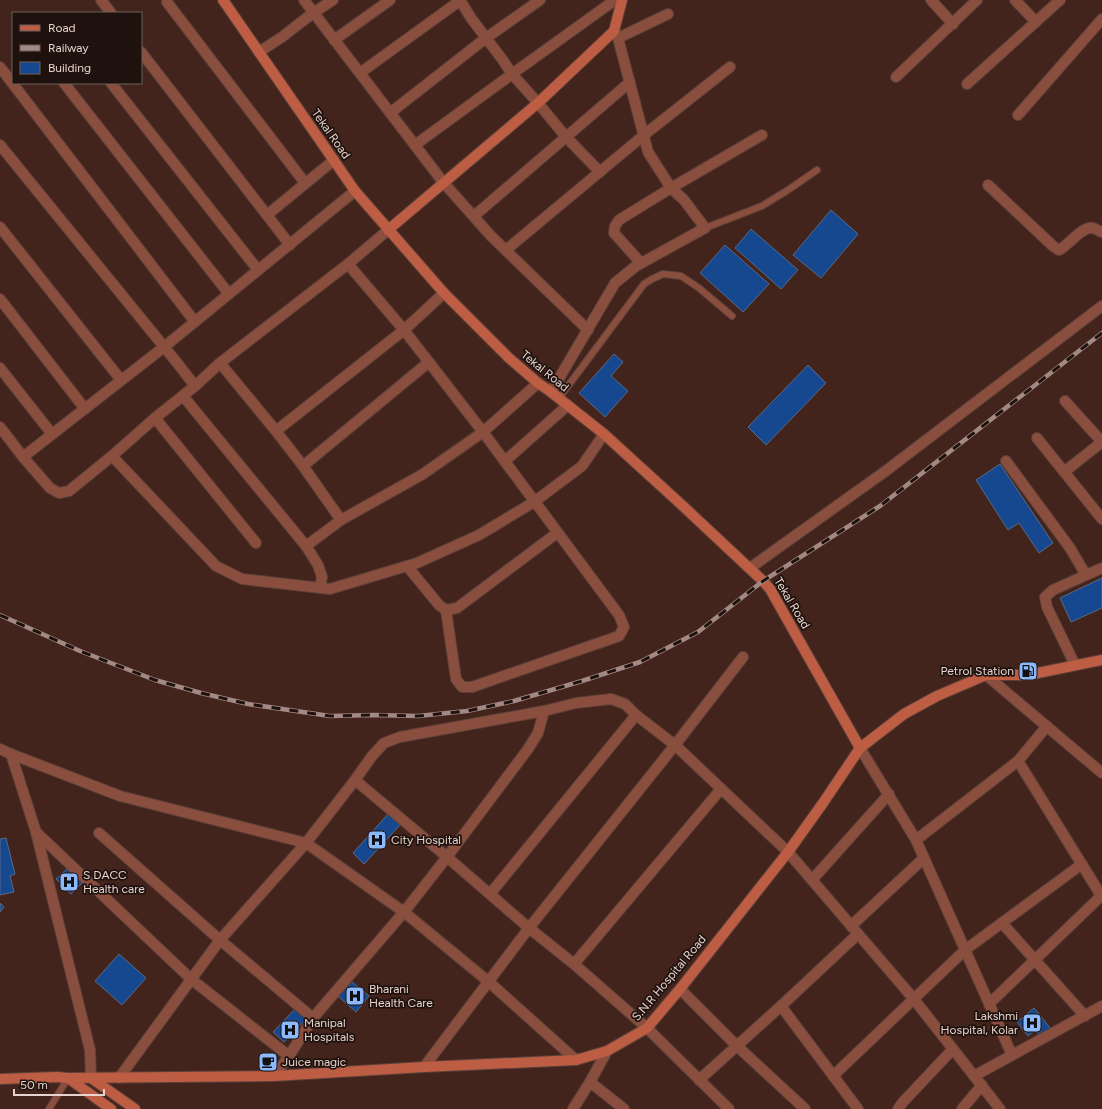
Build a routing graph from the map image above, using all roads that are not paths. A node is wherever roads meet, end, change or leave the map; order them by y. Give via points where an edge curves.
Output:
1 (101, 0) edge
2 (223, 0) edge
3 (304, 0) edge
4 (333, 0) edge
5 (390, 0) edge
6 (460, 0) edge
7 (540, 0) edge
8 (614, 0) edge
9 (622, 0) edge
10 (931, 0) edge
11 (977, 0) edge
12 (1015, 0) edge
13 (1060, 0) edge
14 (167, 2) dead end
15 (110, 12) edge
16 (314, 13) junction
17 (668, 14) dead end
18 (1102, 19) edge
19 (1036, 22) junction
20 (953, 24) junction
21 (616, 34) junction
22 (486, 38) junction
23 (334, 40) junction
24 (259, 52) junction
25 (142, 53) edge
26 (0, 67) edge
27 (730, 67) dead end
28 (360, 73) junction
29 (512, 74) junction
30 (896, 77) dead end
31 (630, 82) junction
32 (12, 83) edge
33 (13, 84) edge
34 (65, 84) edge
35 (112, 84) edge
36 (967, 84) dead end
37 (538, 103) junction
38 (390, 113) junction
39 (1018, 115) dead end
40 (644, 135) junction
41 (762, 135) dead end
42 (566, 137) junction
43 (415, 145) junction
44 (0, 146) edge
45 (334, 160) junction
46 (817, 170) dead end
47 (600, 172) junction
48 (443, 182) junction
49 (305, 183) junction
50 (988, 185) dead end
51 (671, 188) junction
52 (355, 191) junction
53 (267, 215) junction
54 (474, 216) junction
55 (0, 227) edge
56 (705, 228) junction
57 (388, 230) junction
58 (1102, 232) edge
59 (290, 244) junction
60 (506, 250) junction
61 (641, 263) junction
62 (348, 264) junction
63 (258, 270) junction
64 (444, 293) junction
65 (229, 294) junction
66 (0, 299) edge
67 (1102, 306) edge
68 (732, 316) dead end
69 (195, 322) junction
70 (404, 330) junction
71 (588, 330) junction
72 (164, 347) junction
73 (429, 362) junction
74 (220, 363) junction
75 (0, 368) edge
76 (121, 380) junction
77 (538, 383) junction
78 (194, 386) junction
79 (555, 395) junction
80 (182, 396) junction
81 (1065, 401) dead end
82 (568, 405) junction
83 (84, 408) junction
84 (155, 418) junction
85 (0, 427) edge
86 (276, 431) junction
87 (483, 432) junction
88 (52, 434) junction
89 (604, 434) junction
90 (1037, 438) dead end
91 (1102, 442) edge
92 (112, 456) junction
93 (23, 457) junction
94 (505, 461) junction
95 (1006, 462) dead end
96 (303, 466) junction
97 (1064, 472) junction
98 (534, 502) junction
99 (1102, 519) edge
100 (341, 520) junction
101 (557, 533) junction
102 (256, 542) dead end
103 (306, 546) junction
104 (407, 566) junction
105 (750, 568) junction
106 (1102, 568) edge
107 (1086, 575) junction
108 (320, 588) junction
109 (446, 610) junction
110 (743, 657) dead end
111 (1102, 660) edge
112 (1075, 665) junction
113 (986, 675) junction
114 (544, 711) junction
115 (636, 715) junction
116 (1047, 726) junction
117 (676, 745) junction
118 (860, 748) junction
119 (0, 749) edge
120 (10, 754) junction
121 (1018, 761) junction
122 (1102, 773) edge
123 (355, 780) junction
124 (721, 789) junction
125 (889, 794) junction
126 (36, 832) junction
127 (99, 833) dead end
128 (916, 840) junction
129 (306, 842) junction
130 (788, 852) junction
131 (448, 857) junction
132 (924, 858) junction
133 (1082, 864) junction
134 (812, 880) junction
135 (490, 894) junction
136 (1102, 896) edge
137 (404, 912) junction
138 (1002, 923) junction
139 (529, 928) junction
140 (855, 930) junction
141 (220, 940) junction
142 (965, 950) junction
143 (1035, 959) junction
144 (574, 964) junction
145 (191, 979) junction
146 (489, 982) junction
147 (680, 989) junction
148 (913, 998) junction
149 (989, 1004) junction
150 (781, 1006) junction
151 (1102, 1006) edge
152 (1084, 1016) junction
153 (313, 1018) junction
154 (647, 1028) junction
155 (737, 1046) junction
156 (953, 1049) junction
157 (607, 1051) junction
158 (1012, 1055) junction
159 (289, 1056) junction
160 (576, 1060) junction
161 (424, 1067) junction
162 (274, 1076) junction
163 (832, 1076) junction
164 (974, 1076) junction
165 (68, 1078) junction
166 (91, 1078) junction
167 (119, 1078) junction
168 (0, 1079) edge
169 (700, 1080) junction
170 (590, 1082) junction
171 (982, 1085) junction
172 (904, 1107) edge
173 (49, 1109) edge
174 (111, 1109) edge
175 (135, 1109) edge
176 (573, 1109) edge
177 (624, 1109) edge
178 (729, 1109) edge
179 (805, 1109) edge
180 (858, 1109) edge
181 (962, 1109) edge
182 (1000, 1109) edge

1 - 15 street
2 - 24 main road, Tekal Road
3 - 16 street
4 - 16 street
5 - 23 street
6 - 22 street
6 - 28 street
7 - 22 street
8 - 29 street
9 - 21 main road
10 - 20 street
11 - 20 street
12 - 19 street
13 - 19 street
14 - 49 street
16 - 23 street
16 - 24 street
17 - 21 street
18 - 39 street
19 - 36 street
20 - 30 street
21 - 31 street
21 - 37 main road
22 - 29 street
22 - 38 street
23 - 28 street
24 - 45 main road, Tekal Road
25 - 53 street
26 - 32 street
27 - 40 street
28 - 38 street
29 - 37 street
29 - 43 street
31 - 40 street
31 - 42 street
33 - 69 street
34 - 65 street
35 - 63 street
37 - 42 street
37 - 48 main road
38 - 43 street
40 - 47 street
40 - 51 street via 648,152
41 - 51 street
42 - 47 street
42 - 54 street
43 - 48 street
44 - 72 street
45 - 49 street
45 - 52 main road, Tekal Road
46 - 56 lane via 762,206
47 - 60 street
48 - 54 street
48 - 57 main road
49 - 53 street
50 - 58 street via 1059,250 1084,230 1092,228
51 - 56 street via 684,200
51 - 61 street via 619,220 615,226 614,233
52 - 57 main road, Tekal Road
52 - 59 street
53 - 59 street
54 - 60 street
55 - 76 street
56 - 61 street
57 - 62 street
57 - 64 main road, Tekal Road
59 - 63 street
60 - 71 street
61 - 71 street via 615,282
62 - 70 street
62 - 74 street
63 - 65 street
64 - 70 street
64 - 77 main road, Tekal Road
65 - 69 street
66 - 83 street
67 - 105 street via 887,470
68 - 79 lane via 681,276 662,274 652,278 644,284
69 - 72 street
70 - 73 street
70 - 86 street
71 - 79 street
72 - 76 street
72 - 78 street
73 - 87 street
73 - 96 street
74 - 78 street
74 - 86 street
75 - 88 street
76 - 83 street
77 - 79 main road, Tekal Road
77 - 87 street
78 - 80 street
79 - 82 main road, Tekal Road
80 - 84 street
80 - 103 street
81 - 91 street
82 - 89 main road, Tekal Road
82 - 94 street
83 - 88 street
84 - 92 street
84 - 102 street
85 - 93 street
86 - 96 street
87 - 94 street
87 - 100 street via 423,474
88 - 93 street
89 - 98 street via 582,466
89 - 105 main road, Tekal Road
90 - 97 street
91 - 97 street
92 - 93 street via 69,491 59,493 50,488
92 - 108 street via 216,566 242,579
94 - 98 street
95 - 107 street via 1070,548
96 - 100 street
97 - 99 street
98 - 101 street
98 - 104 street via 478,535
100 - 103 street
101 - 109 street via 457,608
101 - 109 street via 619,616 624,626 620,636 472,687 462,687 456,679
103 - 108 street via 318,565 322,577
104 - 108 street via 330,589
104 - 109 street
105 - 118 main road, Tekal Road via 770,589
106 - 107 street
107 - 112 street via 1052,590 1045,597 1047,607
110 - 117 street
111 - 112 main road, S.N.R Hospital Road
112 - 113 main road, S.N.R Hospital Road via 1028,675
113 - 116 street
113 - 118 main road, S.N.R Hospital Road via 904,714
114 - 115 street via 576,703 611,699 625,704
114 - 123 street via 400,736 384,744
114 - 131 street via 538,733 528,749
115 - 117 street
115 - 135 street
116 - 121 street
116 - 122 street
117 - 124 street
117 - 139 street
118 - 125 street
118 - 130 main road, S.N.R Hospital Road
119 - 120 street
120 - 126 street
120 - 129 street via 120,796
121 - 128 street
121 - 133 street
123 - 129 street
123 - 131 street
124 - 130 street
124 - 144 street
125 - 128 street
125 - 134 street
126 - 145 street
126 - 166 street via 90,1050
127 - 141 street
128 - 132 street
129 - 137 street
129 - 141 street
130 - 134 street
130 - 147 main road, S.N.R Hospital Road
131 - 135 street
131 - 137 street
132 - 140 street
132 - 142 street
133 - 136 street
133 - 138 street
134 - 140 street
135 - 139 street
136 - 143 street
137 - 146 street
137 - 153 street
138 - 142 street
138 - 143 street
139 - 144 street
139 - 146 street
140 - 148 street
140 - 150 street
141 - 145 street
141 - 153 street
142 - 148 street
142 - 149 street
143 - 149 street
143 - 152 street
144 - 154 street
145 - 159 street
145 - 167 street
146 - 160 street
146 - 161 street
147 - 154 main road, S.N.R Hospital Road
147 - 155 street
148 - 156 street
148 - 163 street
149 - 158 street
150 - 155 street
150 - 163 street
151 - 152 street
152 - 158 street
153 - 159 street
154 - 157 main road, S.N.R Hospital Road
154 - 169 street
155 - 169 street
155 - 179 street
156 - 164 street
156 - 172 street
157 - 160 main road, S.N.R Hospital Road
157 - 170 street
158 - 164 street
159 - 162 street
160 - 161 main road, S.N.R Hospital Road
161 - 162 main road, S.N.R Hospital Road
162 - 167 main road, S.N.R Hospital Road
163 - 180 street
164 - 171 street
165 - 166 main road, S.N.R Hospital Road
165 - 168 main road, S.N.R Hospital Road
165 - 173 lane
165 - 174 main road
166 - 167 main road, S.N.R Hospital Road
166 - 175 main road
169 - 178 street
170 - 176 street
170 - 177 street
171 - 181 street
171 - 182 street

